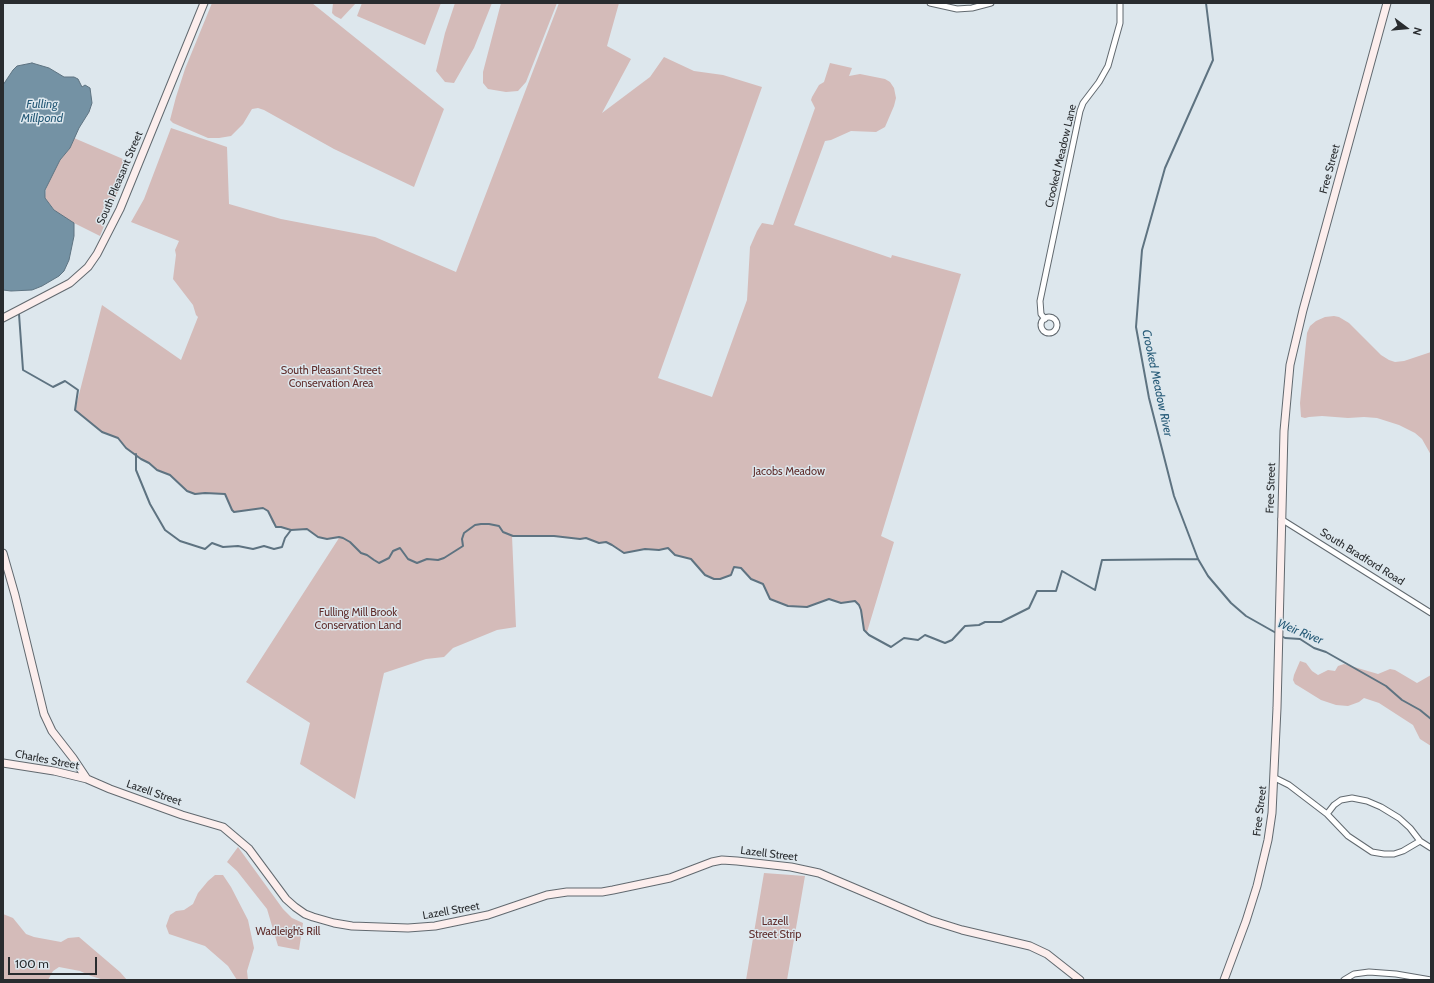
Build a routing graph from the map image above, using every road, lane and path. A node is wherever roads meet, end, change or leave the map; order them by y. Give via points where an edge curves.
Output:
1 (204, 3) edge
2 (930, 3) edge
3 (991, 3) edge
4 (1120, 3) edge
5 (1388, 3) edge
6 (3, 318) edge
7 (1044, 319) dead end
8 (1281, 519) junction
9 (3, 553) edge
10 (1431, 613) edge
11 (3, 763) edge
12 (1274, 778) junction
13 (87, 779) junction
14 (1327, 814) junction
15 (1420, 841) junction
16 (1431, 848) edge
17 (1409, 978) edge
18 (1080, 980) edge
19 (1224, 980) edge
20 (1344, 980) edge
21 (1431, 980) edge

1 - 6 street, South Pleasant Street via 120,209 93,261 77,278 62,288
2 - 3 street via 957,9
4 - 7 street, Crooked Meadow Lane via 1120,23 1108,66 1080,111 1040,301
5 - 8 street, Free Street via 1293,348 1286,397
8 - 10 street, South Bradford Road
8 - 12 street, Free Street
9 - 13 street via 44,714 52,731
11 - 13 street, Charles Street
12 - 14 street via 1289,785
12 - 19 street, Free Street via 1272,813 1262,869
13 - 18 street, Lazell Street via 223,828 250,849 286,899 295,907 309,916 334,923 370,927 435,926 488,915 547,895 602,892 670,878 712,862 737,861 819,873 930,920 1030,946 1046,954
14 - 15 street via 1348,836 1372,852 1394,854
14 - 15 street via 1341,800 1352,798 1366,801 1399,818
15 - 16 street
17 - 20 street via 1361,972
17 - 21 street

